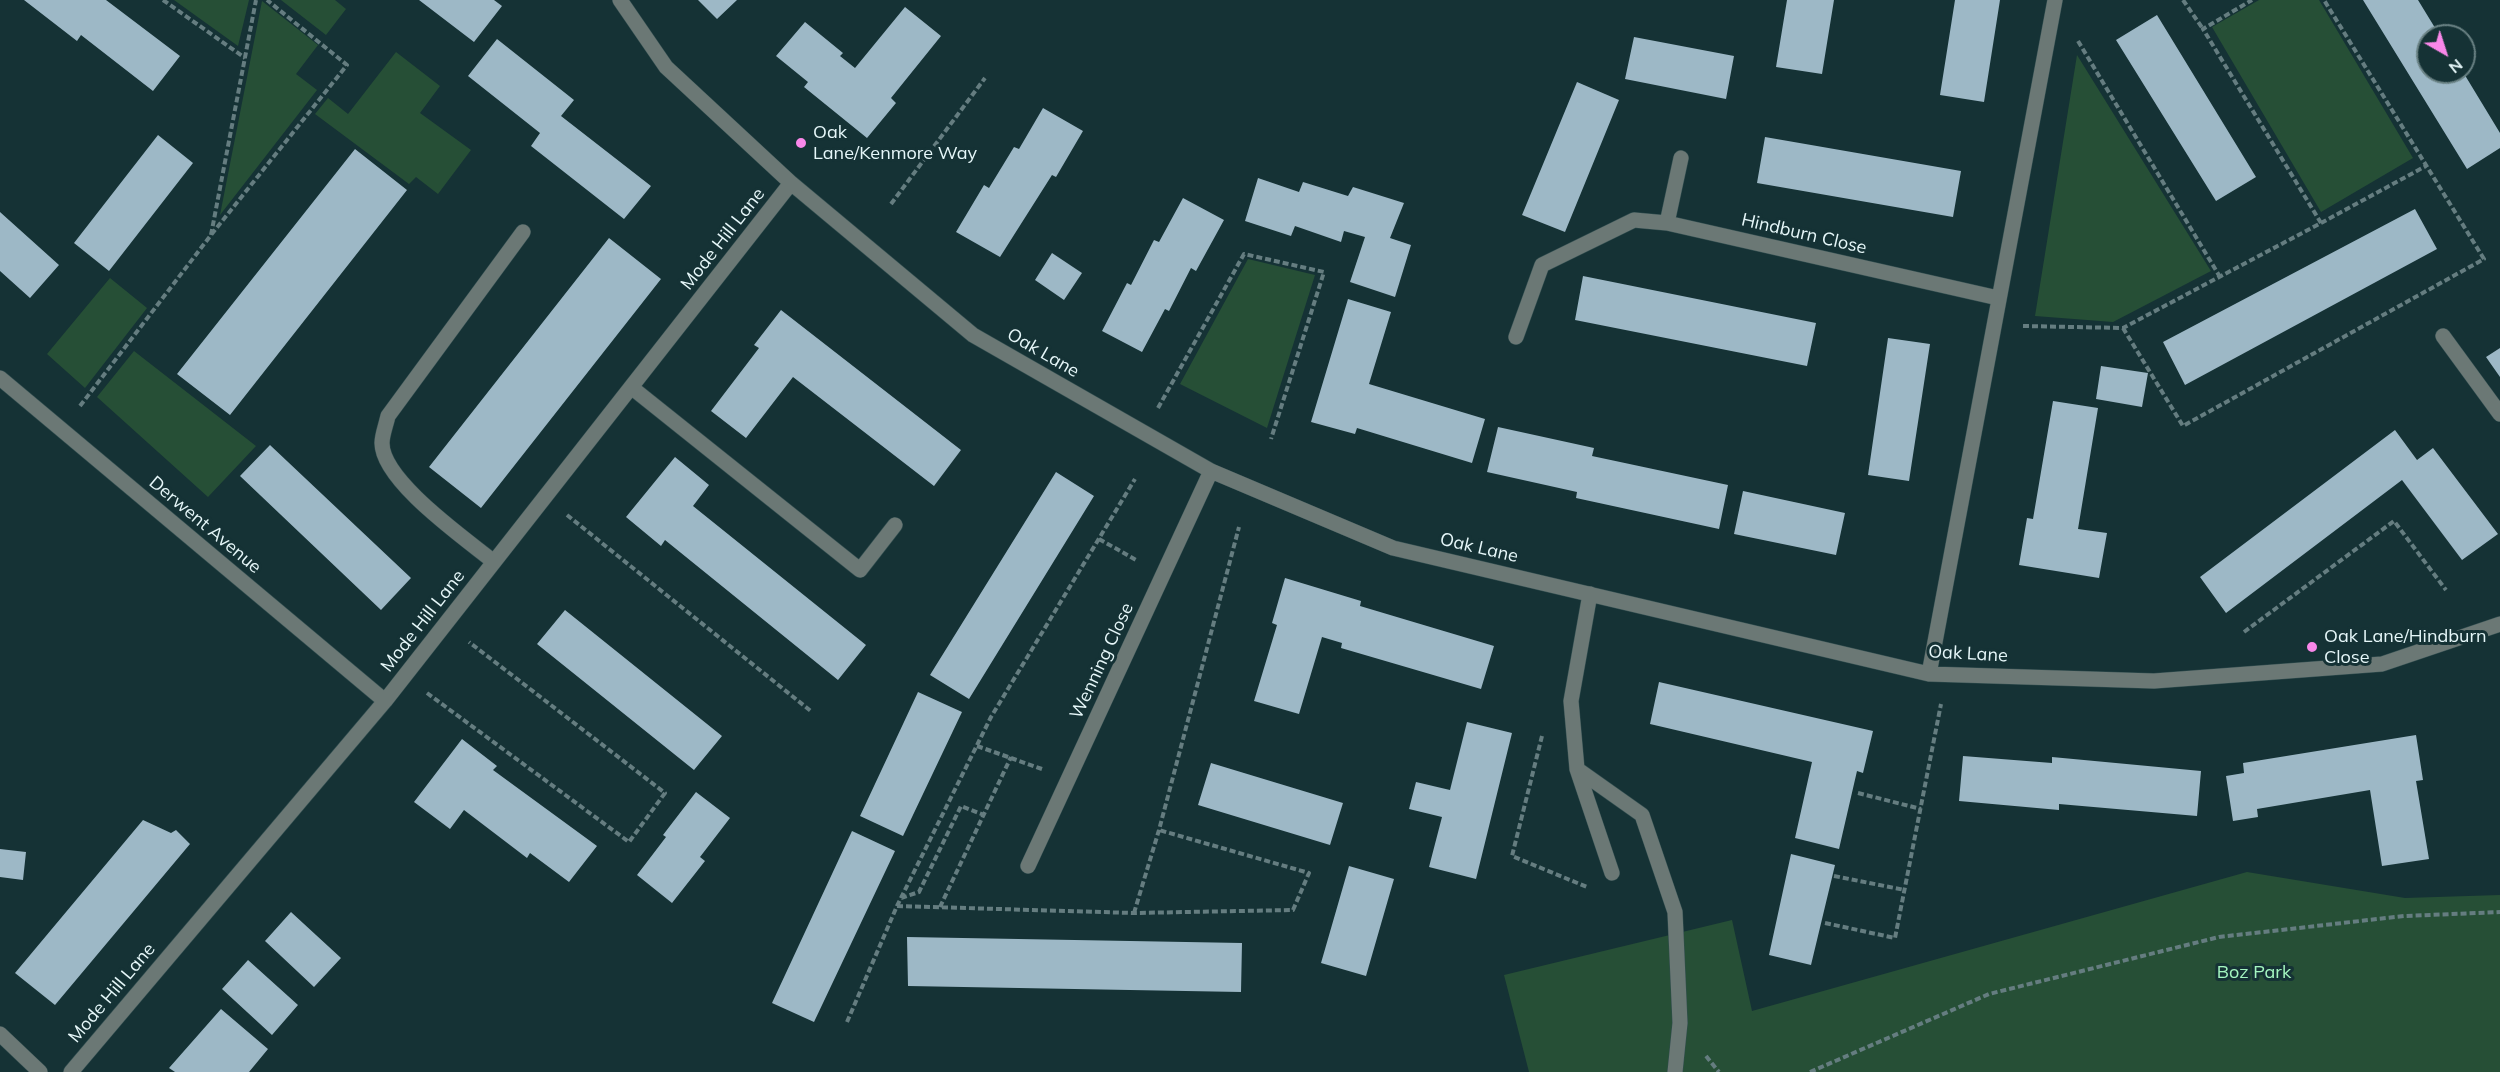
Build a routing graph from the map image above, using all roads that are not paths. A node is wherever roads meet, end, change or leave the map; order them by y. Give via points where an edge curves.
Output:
1 (620, 0) edge
2 (2054, 7) edge
3 (1682, 158) dead end
4 (791, 183) junction
5 (1667, 223) junction
6 (523, 232) dead end
7 (1998, 298) junction
8 (2444, 336) dead end
9 (1516, 338) dead end
10 (3, 386) edge
11 (631, 387) junction
12 (2500, 414) edge
13 (1210, 471) junction
14 (895, 525) dead end
15 (494, 562) junction
16 (1590, 594) junction
17 (2500, 624) edge
18 (1929, 674) junction
19 (385, 701) junction
20 (1577, 769) junction
21 (1028, 866) dead end
22 (1612, 873) road end
23 (0, 1034) edge
24 (40, 1072) edge
25 (71, 1072) edge
26 (1675, 1072) edge

1 - 4 street, Oak Lane via 666,67
2 - 7 street
3 - 5 street
4 - 11 street, Mode Hill Lane
4 - 13 street, Oak Lane via 972,335
5 - 7 street, Hindburn Close
5 - 9 street, Hindburn Close via 1634,220 1542,265
6 - 15 street via 388,416 382,445 394,474 414,495
7 - 18 street
8 - 12 street
10 - 19 street, Derwent Avenue via 62,430
11 - 14 street via 860,570
11 - 15 street, Mode Hill Lane
13 - 16 street, Oak Lane via 1393,548
13 - 21 street, Wenning Close
15 - 19 street, Mode Hill Lane
16 - 18 street, Oak Lane
16 - 20 street via 1571,701
17 - 18 street, Oak Lane via 2382,664 2154,681
19 - 25 street, Mode Hill Lane
20 - 22 street
20 - 26 street via 1642,815 1675,912 1680,1023
23 - 24 street

